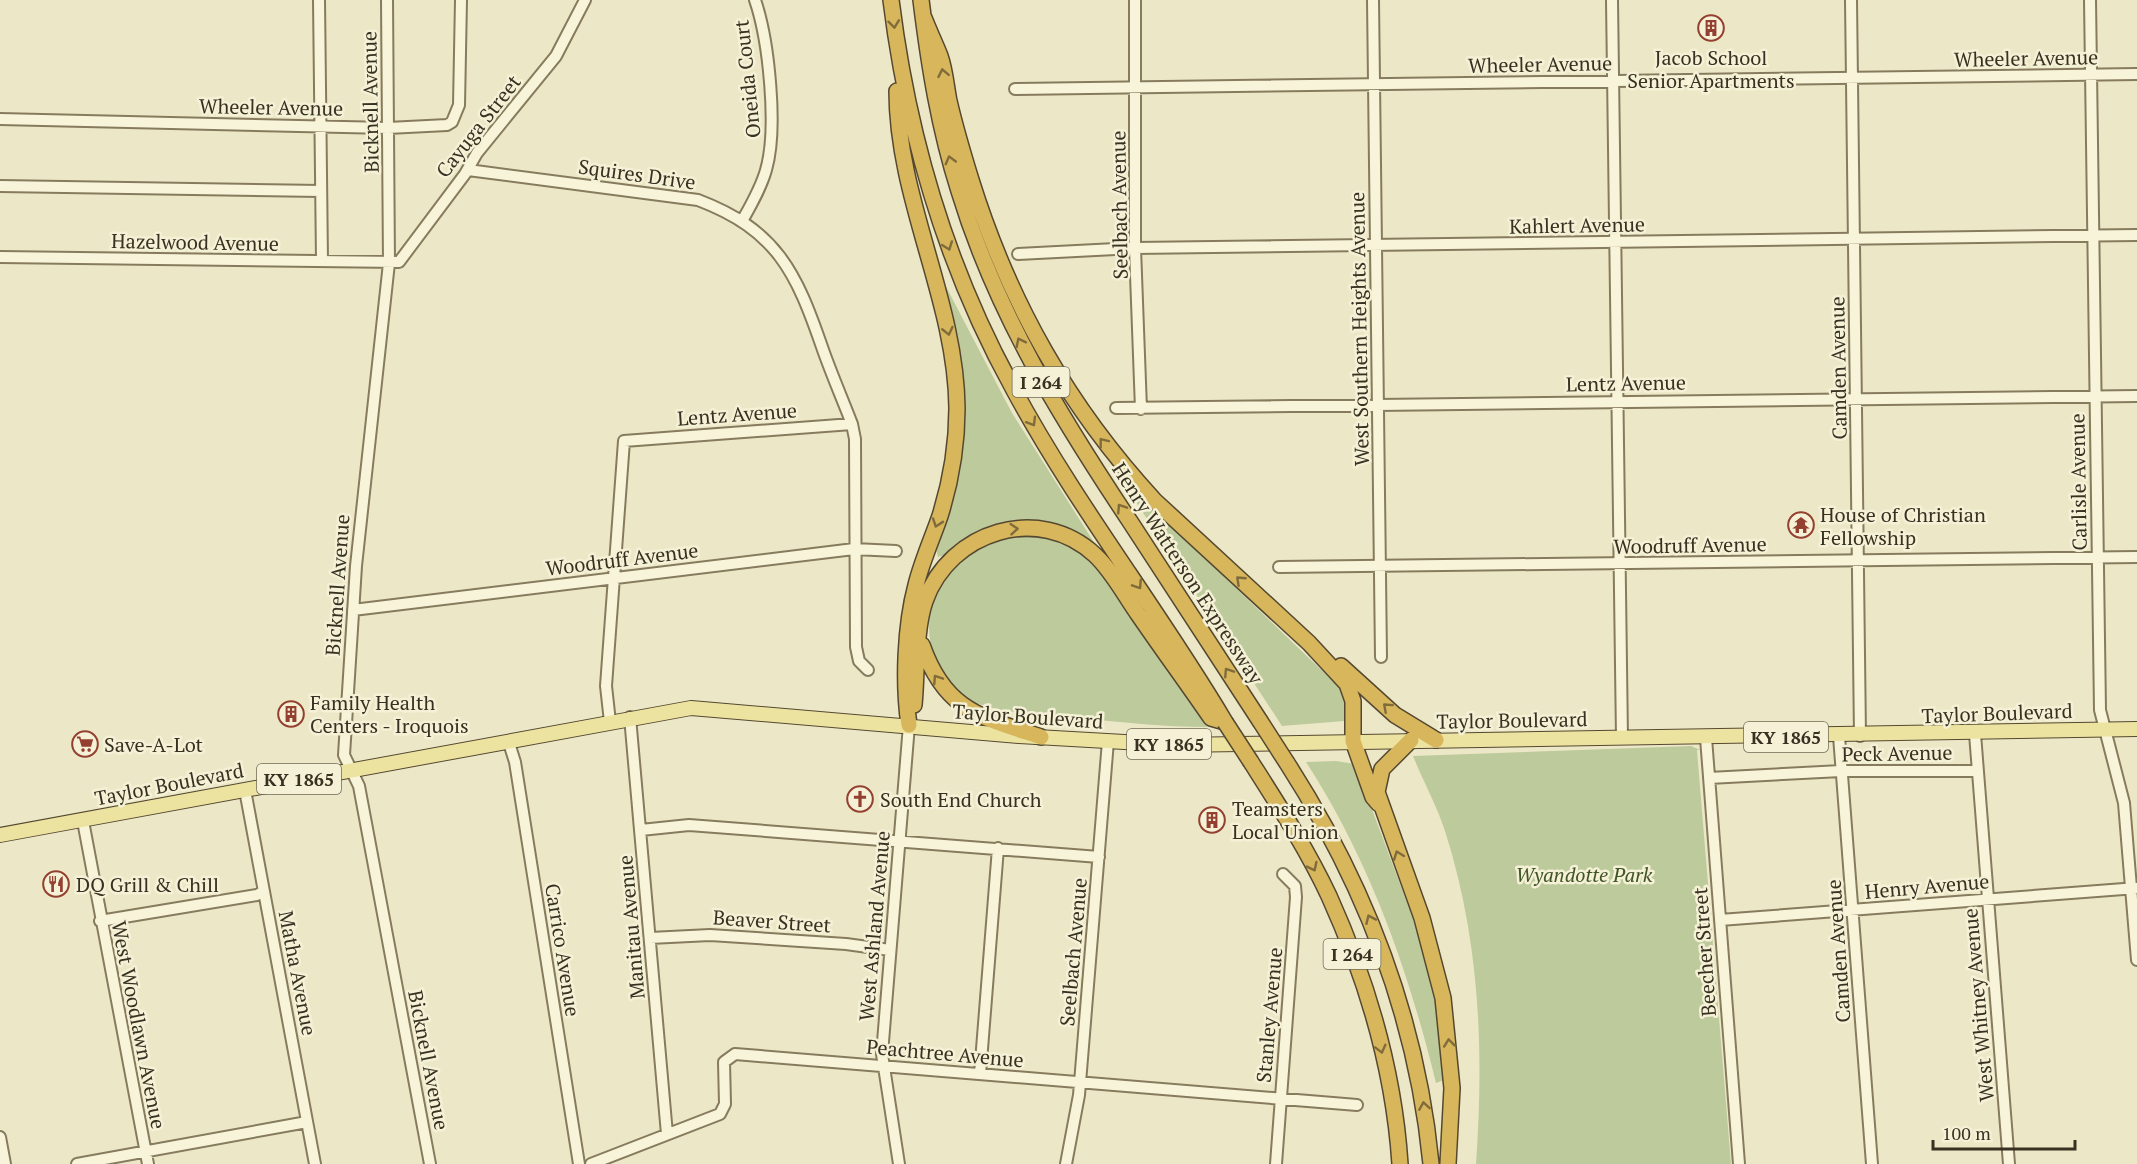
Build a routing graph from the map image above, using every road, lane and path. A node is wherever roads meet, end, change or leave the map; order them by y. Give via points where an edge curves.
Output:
1 (319, 0) edge
2 (387, 0) edge
3 (460, 0) edge
4 (755, 0) edge
5 (891, 0) edge
6 (921, 0) edge
7 (1135, 0) edge
8 (1372, 0) edge
9 (1612, 0) edge
10 (1851, 0) edge
11 (2090, 0) edge
12 (583, 1) edge
13 (924, 18) junction
14 (897, 47) junction
15 (2137, 74) edge
16 (2091, 75) junction
17 (1852, 78) junction
18 (1613, 81) junction
19 (1373, 85) junction
20 (1136, 87) junction
21 (1015, 89) dead end
22 (0, 119) edge
23 (321, 126) junction
24 (388, 128) junction
25 (468, 170) junction
26 (0, 186) edge
27 (321, 191) junction
28 (742, 221) junction
29 (2137, 235) edge
30 (2093, 236) junction
31 (1854, 238) junction
32 (1615, 242) junction
33 (1376, 245) junction
34 (1135, 248) junction
35 (1018, 254) dead end
36 (0, 256) edge
37 (322, 261) junction
38 (389, 263) junction
39 (2137, 396) edge
40 (2095, 397) junction
41 (1618, 400) junction
42 (1856, 400) junction
43 (1378, 406) junction
44 (1116, 408) dead end
45 (1140, 409) junction
46 (852, 424) junction
47 (854, 549) junction
48 (896, 551) dead end
49 (2137, 557) edge
50 (2097, 558) junction
51 (1858, 561) junction
52 (1619, 564) junction
53 (1279, 567) dead end
54 (1380, 567) junction
55 (614, 579) junction
56 (353, 610) junction
57 (920, 638) junction
58 (1309, 643) junction
59 (1381, 657) dead end
60 (868, 670) dead end
61 (630, 717) junction
62 (610, 722) junction
63 (1225, 722) junction
64 (909, 725) junction
65 (2104, 729) junction
66 (2137, 729) edge
67 (1975, 734) junction
68 (1860, 735) junction
69 (1839, 736) junction
70 (1041, 737) junction
71 (1622, 738) junction
72 (1706, 738) junction
73 (1411, 740) junction
74 (1436, 740) junction
75 (1108, 741) junction
76 (1353, 741) junction
77 (509, 743) junction
78 (351, 770) junction
79 (1841, 771) junction
80 (1978, 771) junction
81 (1709, 778) junction
82 (244, 789) junction
83 (1379, 804) junction
84 (83, 821) junction
85 (641, 830) junction
86 (0, 835) edge
87 (900, 841) junction
88 (998, 848) junction
89 (1099, 858) junction
90 (1283, 874) dead end
91 (2134, 888) edge
92 (264, 891) junction
93 (1987, 899) junction
94 (1852, 910) junction
95 (1720, 920) junction
96 (100, 921) junction
97 (650, 938) junction
98 (890, 950) junction
99 (2137, 960) edge
100 (883, 1067) junction
101 (980, 1074) junction
102 (1080, 1083) junction
103 (1280, 1098) junction
104 (1357, 1105) dead end
105 (307, 1122) junction
106 (667, 1134) junction
107 (0, 1137) edge
108 (144, 1151) junction
109 (5, 1164) edge
110 (77, 1164) edge
111 (148, 1164) edge
112 (315, 1164) edge
113 (430, 1164) edge
114 (579, 1164) edge
115 (591, 1164) edge
116 (899, 1164) edge
117 (1066, 1164) edge
118 (1276, 1164) edge
119 (1400, 1164) edge
120 (1431, 1164) edge
121 (1448, 1164) edge
122 (1739, 1164) edge
123 (1872, 1164) edge
124 (2009, 1164) edge

1 - 23 street
2 - 24 street, Bicknell Avenue
3 - 24 street, Wheeler Avenue via 459,105 452,122 430,128
4 - 28 street, Oneida Court via 764,43 772,139 766,172
5 -> 14 highway, I 264
6 - 13 highway, Henry Watterson Expressway / I 264
7 - 20 street, Seelbach Avenue
8 - 19 street, West Southern Heights Avenue
9 - 18 street
10 - 17 street, Camden Avenue
11 - 16 street, Carlisle Avenue
12 - 25 street, Cayuga Street via 556,56 477,153
58 -> 13 highway via 1155,501 1109,449 1062,384 1027,322 998,258 961,149 940,58
120 -> 13 highway, Henry Watterson Expressway / I 264, bridge via 1417,1068 1390,970 1337,846 1260,721 1081,449 1015,332 959,191 935,100
14 -> 63 highway, I 264 via 920,158 939,220 986,337 1034,425
14 -> 64 highway via 897,101 905,164 951,343 957,410 951,474 913,599 905,699
15 - 16 street, Wheeler Avenue
16 - 17 street, Wheeler Avenue
16 - 30 street, Carlisle Avenue
17 - 18 street, Wheeler Avenue
17 - 31 street, Camden Avenue
18 - 19 street, Wheeler Avenue
18 - 32 street
19 - 20 street, Wheeler Avenue
19 - 33 street, West Southern Heights Avenue
20 - 21 street, Wheeler Avenue
20 - 34 street, Seelbach Avenue
22 - 23 street, Wheeler Avenue
23 - 24 street, Wheeler Avenue
23 - 27 street
24 - 38 street, Bicknell Avenue
25 - 28 street, Squires Drive via 679,195 719,208
25 - 38 street, Cayuga Street via 429,219 407,255 399,262
26 - 27 street
27 - 37 street
28 - 46 street, Squires Drive via 779,254 798,284
29 - 30 street, Kahlert Avenue
30 - 31 street, Kahlert Avenue
30 - 40 street, Carlisle Avenue
31 - 32 street, Kahlert Avenue
31 - 42 street, Camden Avenue
32 - 33 street, Kahlert Avenue
32 - 41 street
33 - 34 street, Kahlert Avenue
33 - 43 street, West Southern Heights Avenue
34 - 35 street, Kahlert Avenue
34 - 45 street, Seelbach Avenue
36 - 37 street, Hazelwood Avenue
37 - 38 street, Hazelwood Avenue
38 - 56 street, Bicknell Avenue
39 - 40 street, Lentz Avenue
40 - 42 street, Lentz Avenue
40 - 50 street, Carlisle Avenue
41 - 42 street, Lentz Avenue
41 - 43 street, Lentz Avenue
41 - 52 street
42 - 51 street, Camden Avenue
43 - 45 street, Lentz Avenue
43 - 54 street, West Southern Heights Avenue
44 - 45 street, Lentz Avenue
46 - 47 street
46 - 55 street, Lentz Avenue via 624,441
47 - 48 street, Woodruff Avenue
47 - 55 street, Woodruff Avenue
47 - 60 street via 856,647 860,662
49 - 50 street, Woodruff Avenue
50 - 51 street, Woodruff Avenue
50 - 65 street, Carlisle Avenue via 2100,710
51 - 52 street, Woodruff Avenue
51 - 68 street, Camden Avenue
52 - 54 street, Woodruff Avenue
52 - 71 street
53 - 54 street, Woodruff Avenue
54 - 59 street, West Southern Heights Avenue
55 - 56 street, Woodruff Avenue
55 - 62 street via 606,686
56 - 78 street, Bicknell Avenue via 344,755
57 -> 63 highway via 924,603 931,586 943,567 968,545 1004,530 1029,527 1052,531 1085,547 1103,563 1211,718
57 - 64 highway
70 -> 57 highway via 985,718 953,698 931,670
74 -> 58 highway via 1395,715 1326,652
58 - 76 highway via 1347,684 1353,701
61 - 62 main road, Taylor Boulevard / KY 1865
61 - 64 main road, Taylor Boulevard / KY 1865 via 705,708
61 - 85 street, Manitau Avenue
62 - 77 main road, Taylor Boulevard / KY 1865
63 -> 119 highway, I 264, bridge via 1306,853 1355,963 1381,1046
64 - 70 main road, Taylor Boulevard / KY 1865
64 - 87 street, West Ashland Avenue
65 - 66 main road, Taylor Boulevard / KY 1865
65 - 67 main road, Taylor Boulevard / KY 1865
65 - 91 street, Carlisle Avenue via 2124,803
67 - 68 main road, Taylor Boulevard / KY 1865
67 - 80 street, West Whitney Avenue
68 - 69 main road, Taylor Boulevard / KY 1865
69 - 72 main road, Taylor Boulevard / KY 1865
69 - 79 street, Camden Avenue
70 - 75 main road, Taylor Boulevard / KY 1865
71 - 72 main road, Taylor Boulevard / KY 1865
71 - 74 main road, Taylor Boulevard / KY 1865
72 - 81 street, Beecher Street
73 - 74 main road, Taylor Boulevard / KY 1865
73 - 76 main road, Taylor Boulevard / KY 1865
73 - 83 highway via 1382,769 1377,792
75 - 76 main road, Taylor Boulevard / KY 1865 via 1221,745
75 - 89 street, Seelbach Avenue
76 - 83 highway
77 - 78 main road, Taylor Boulevard / KY 1865
77 - 114 street, Carrico Avenue
78 - 82 main road, Taylor Boulevard / KY 1865
78 - 113 street, Bicknell Avenue via 359,786
79 - 80 street, Peck Avenue
79 - 81 street, Peck Avenue
79 - 94 street, Camden Avenue
80 - 93 street, West Whitney Avenue
81 - 95 street, Beecher Street
82 - 84 main road, Taylor Boulevard / KY 1865
82 - 92 street, Matha Avenue
121 -> 83 highway via 1451,1070 1443,998 1422,918
84 - 86 main road, Taylor Boulevard / KY 1865
84 - 96 street, West Woodlawn Avenue
85 - 87 street via 689,825
85 - 97 street, Manitau Avenue
87 - 88 street
87 - 98 street, West Ashland Avenue
88 - 89 street
88 - 101 street
89 - 102 street, Seelbach Avenue
90 - 103 street, Stanley Avenue via 1295,886 1296,897
91 - 93 street, Henry Avenue
91 - 99 street, Carlisle Avenue
92 - 96 street via 187,909
92 - 105 street, Matha Avenue
93 - 94 street, Henry Avenue
93 - 124 street, West Whitney Avenue
94 - 95 street, Henry Avenue
94 - 123 street, Camden Avenue
95 - 122 street, Beecher Street
96 - 108 street, West Woodlawn Avenue
97 - 98 street, Beaver Street via 710,935
97 - 106 street, Manitau Avenue
98 - 100 street, West Ashland Avenue
100 - 101 street, Peachtree Avenue
100 - 106 street, Peachtree Avenue via 730,1055 723,1066 723,1110
100 - 116 street, West Ashland Avenue
101 - 102 street, Peachtree Avenue
102 - 103 street, Peachtree Avenue
102 - 117 street, Seelbach Avenue
103 - 104 street, Peachtree Avenue
103 - 118 street, Stanley Avenue
105 - 108 street
105 - 112 street, Matha Avenue
106 - 115 street, Peachtree Avenue
107 - 109 street
108 - 110 street
108 - 111 street, West Woodlawn Avenue

